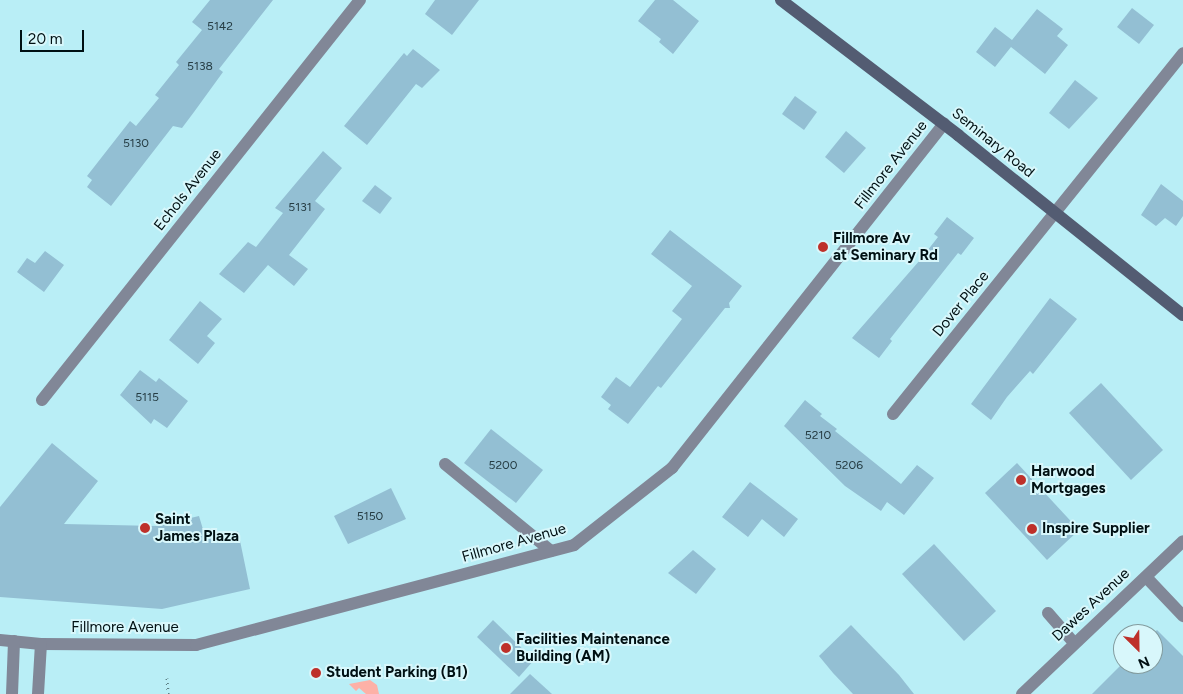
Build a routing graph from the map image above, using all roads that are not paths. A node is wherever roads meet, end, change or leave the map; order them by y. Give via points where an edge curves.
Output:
1 (360, 0) edge
2 (781, 0) edge
3 (1183, 53) edge
4 (944, 124) junction
5 (1055, 214) junction
6 (1183, 315) edge
7 (42, 400) dead end
8 (893, 414) dead end
9 (445, 464) dead end
10 (1183, 541) edge
11 (551, 551) junction
12 (1146, 577) junction
13 (1048, 612) dead end
14 (1183, 616) edge
15 (0, 640) edge
16 (14, 641) junction
17 (1074, 643) junction
18 (41, 644) junction
19 (12, 694) edge
20 (38, 694) edge
21 (1022, 694) edge

1 - 7 street, Echols Avenue
2 - 4 main road, Seminary Road
3 - 5 street
4 - 5 main road, Seminary Road
4 - 11 street, Fillmore Avenue via 672,468 574,545
5 - 6 main road, Seminary Road
5 - 8 street, Dover Place
9 - 11 street
10 - 12 street, Dawes Avenue
11 - 18 street, Fillmore Avenue via 196,645
12 - 14 street
12 - 17 street, Dawes Avenue
13 - 17 street
15 - 16 street, Fillmore Avenue
16 - 18 street, Fillmore Avenue
16 - 19 street
17 - 21 street, Dawes Avenue
18 - 20 street

